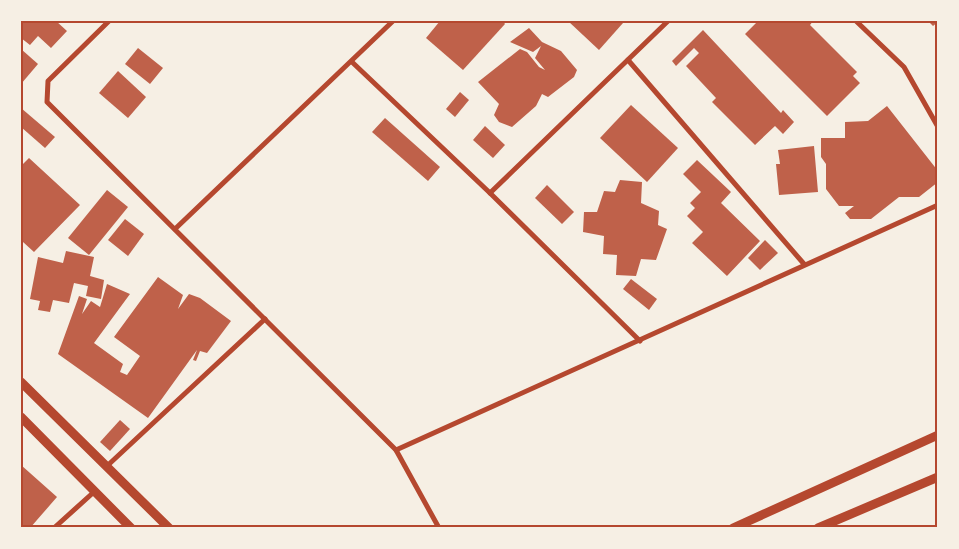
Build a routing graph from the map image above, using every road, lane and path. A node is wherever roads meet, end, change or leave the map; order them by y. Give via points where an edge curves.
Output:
1 (109, 21) edge
2 (393, 21) edge
3 (668, 21) edge
4 (856, 21) edge
5 (628, 60) junction
6 (352, 62) junction
7 (938, 127) edge
8 (490, 193) junction
9 (938, 205) edge
10 (175, 230) junction
11 (804, 264) junction
12 (265, 319) junction
13 (640, 341) junction
14 (21, 382) edge
15 (21, 417) edge
16 (938, 435) edge
17 (396, 450) junction
18 (107, 466) junction
19 (938, 477) edge
20 (95, 491) junction
21 (54, 528) edge
22 (131, 528) edge
23 (169, 528) edge
24 (439, 528) edge
25 (733, 528) edge
26 (818, 528) edge

1 - 10 street via 48,81 47,102
2 - 6 street
3 - 5 street
4 - 7 street via 904,67
5 - 8 street
5 - 11 street
6 - 8 street
6 - 10 street
8 - 13 street
9 - 11 street
10 - 12 street
11 - 13 street
12 - 17 street
12 - 18 street
13 - 17 street
14 - 18 street
15 - 20 street
16 - 25 street
17 - 24 street
18 - 23 street
19 - 26 street
20 - 21 street
20 - 22 street

